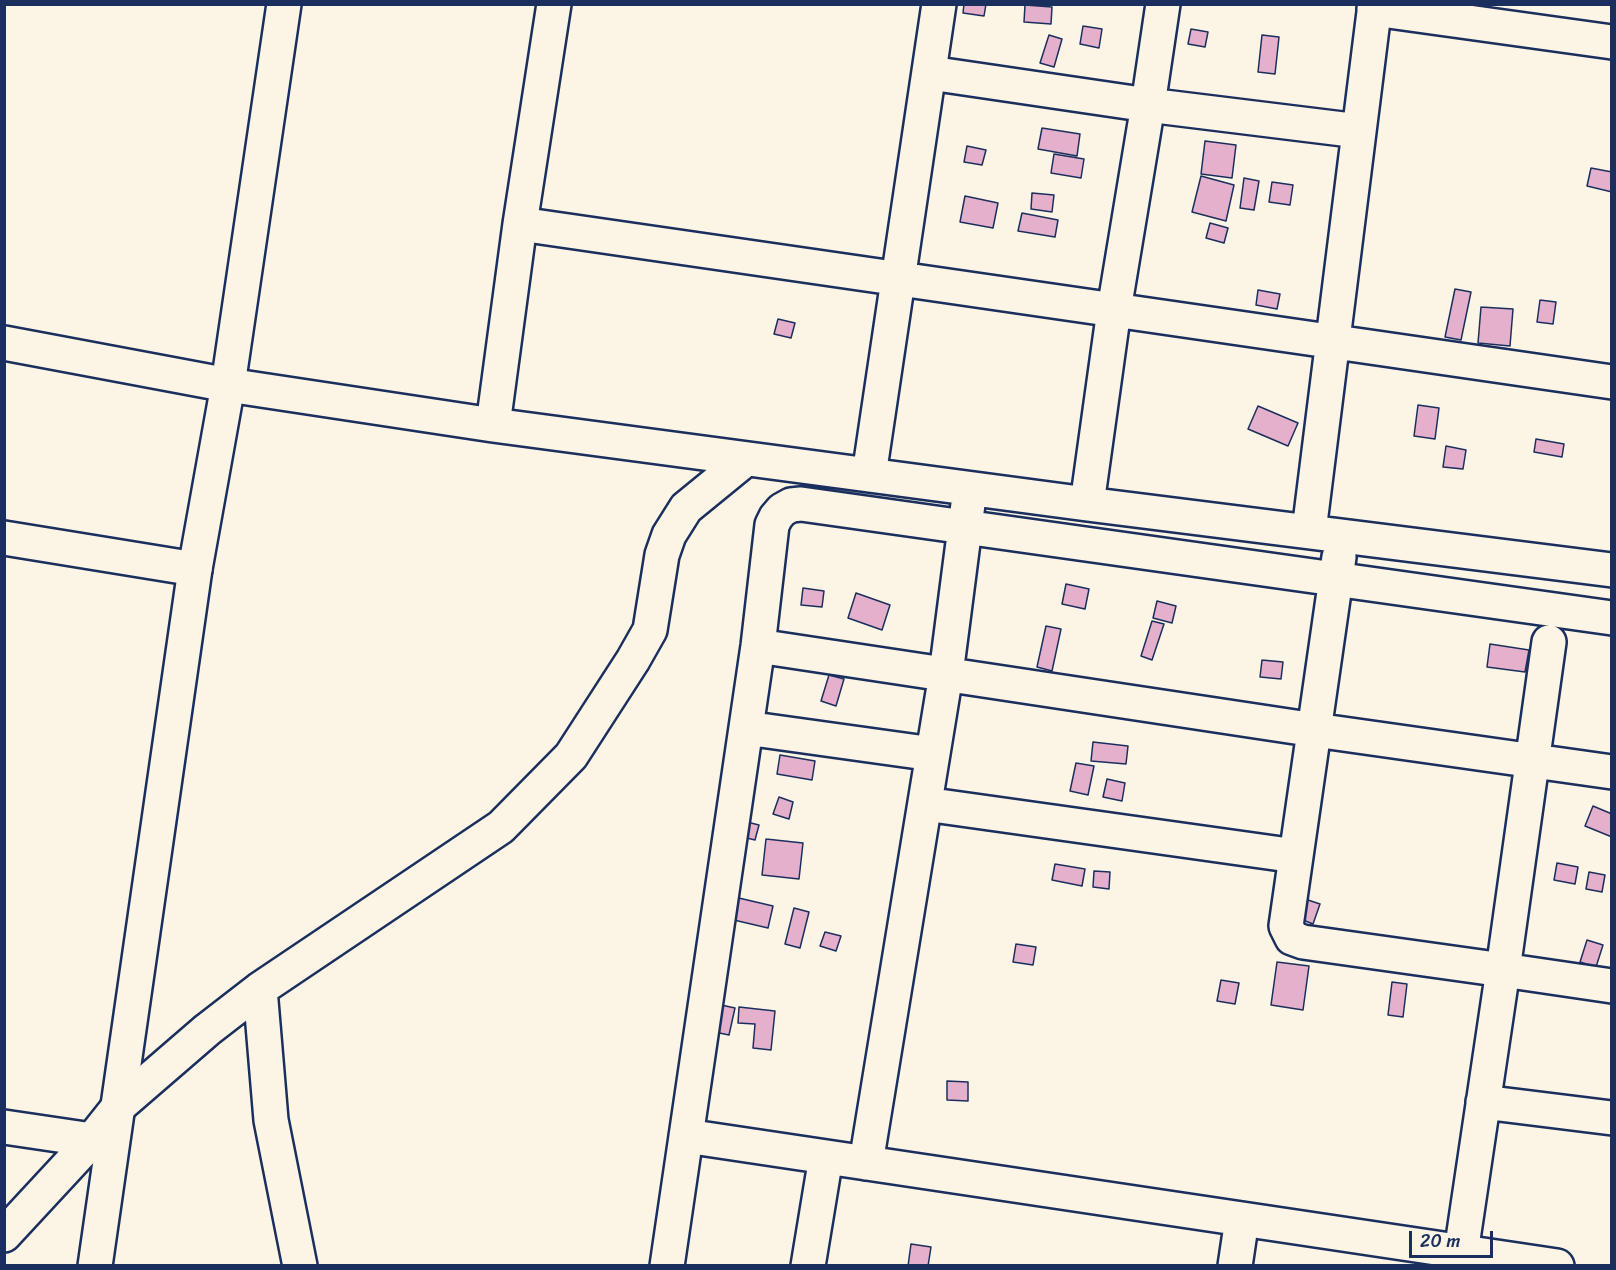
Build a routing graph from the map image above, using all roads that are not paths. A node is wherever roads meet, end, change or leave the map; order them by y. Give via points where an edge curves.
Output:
1 (284, 4) edge
2 (554, 4) edge
3 (939, 4) edge
4 (1163, 4) edge
5 (1374, 7) edge
6 (1611, 42) edge
7 (930, 73) junction
8 (1149, 105) junction
9 (1359, 131) junction
10 (520, 224) junction
11 (898, 279) junction
12 (1114, 310) junction
13 (1332, 342) junction
14 (4, 344) edge
15 (1611, 382) edge
16 (228, 385) junction
17 (493, 425) junction
18 (746, 459) junction
19 (869, 475) junction
20 (969, 488) junction
21 (1087, 504) junction
22 (965, 526) junction
23 (1308, 531) junction
24 (1343, 535) junction
25 (4, 538) edge
26 (195, 569) junction
27 (1611, 570) edge
28 (1336, 579) junction
29 (1611, 618) edge
30 (1549, 642) dead end
31 (758, 646) junction
32 (946, 674) junction
33 (746, 728) junction
34 (1315, 730) junction
35 (933, 754) junction
36 (1533, 760) junction
37 (1611, 772) edge
38 (925, 804) junction
39 (1296, 856) junction
40 (1503, 969) junction
41 (1611, 986) edge
42 (260, 989) junction
43 (1483, 1102) junction
44 (119, 1106) junction
45 (1611, 1118) edge
46 (4, 1127) edge
47 (686, 1136) junction
48 (92, 1140) junction
49 (826, 1157) junction
50 (866, 1163) junction
51 (1242, 1219) junction
52 (4, 1234) edge
53 (1460, 1258) edge
54 (95, 1266) edge
55 (300, 1266) edge
56 (667, 1266) edge
57 (808, 1266) edge
58 (1235, 1266) edge
59 (1557, 1266) edge

1 - 16 street
2 - 10 street
3 - 7 street
4 - 8 street
5 - 6 street
5 - 9 street
7 - 8 street
7 - 11 street
8 - 9 street
8 - 12 street
9 - 13 street
10 - 11 street
10 - 17 street
11 - 12 street
11 - 19 street
12 - 13 street
12 - 21 street
13 - 15 street
13 - 23 street
14 - 16 street
16 - 17 street
16 - 26 street
17 - 18 street
18 - 19 street
18 - 42 street via 686,508 669,535 650,630 571,756 501,827
19 - 20 street
20 - 21 street
20 - 22 street
21 - 23 street
22 - 28 street
22 - 31 street via 801,504 782,510 772,525
22 - 32 street
23 - 24 street
24 - 27 street
24 - 28 street
25 - 26 street
26 - 44 street
28 - 29 street
28 - 34 street
30 - 36 street
31 - 32 street
31 - 33 street
32 - 34 street
32 - 35 street
33 - 35 street
33 - 47 street
34 - 36 street
34 - 39 street
35 - 38 street
36 - 37 street
36 - 40 street
38 - 39 street
38 - 50 street
39 - 40 street via 1286,926 1292,938
40 - 41 street
40 - 43 street
42 - 44 street
42 - 55 street via 271,1120
43 - 45 street
43 - 53 street
44 - 48 street
44 - 54 street
46 - 48 street
47 - 49 street
47 - 56 street
48 - 52 street
49 - 50 street
49 - 57 street
50 - 51 street
51 - 53 street
51 - 58 street
53 - 59 street

